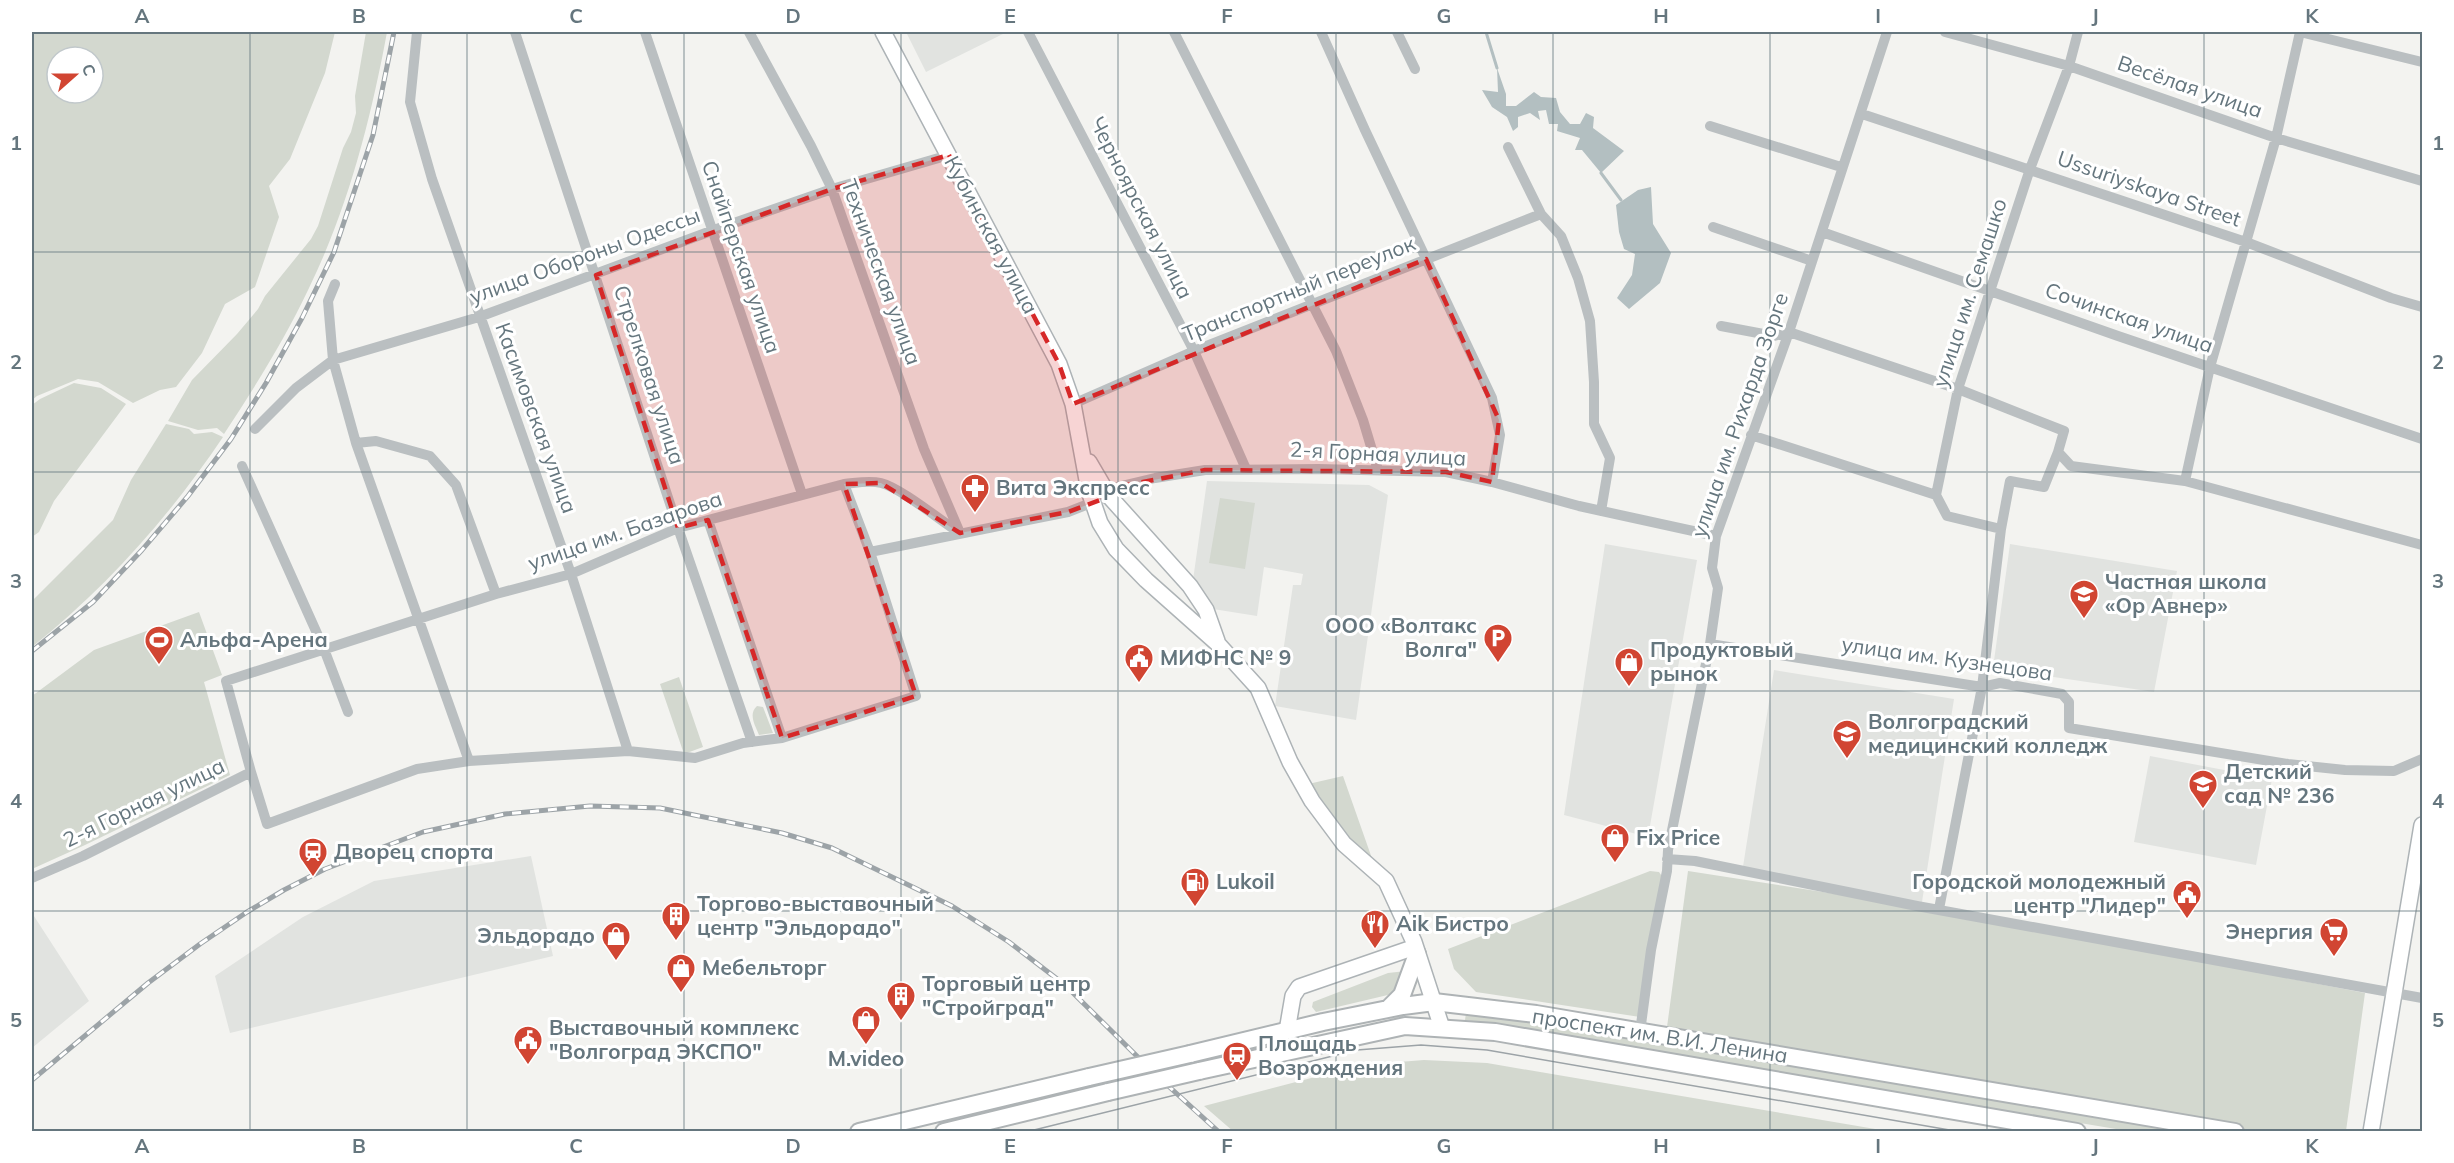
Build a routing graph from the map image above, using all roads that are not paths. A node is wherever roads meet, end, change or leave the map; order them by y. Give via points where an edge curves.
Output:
1 (417, 32) edge
2 (515, 32) edge
3 (645, 32) edge
4 (749, 32) edge
5 (883, 32) edge
6 (1028, 32) edge
7 (1174, 32) edge
8 (1322, 32) edge
9 (1397, 32) edge
10 (1887, 32) edge
11 (1945, 32) edge
12 (2078, 32) edge
13 (2300, 32) edge
14 (2422, 62) edge
15 (2069, 66) junction
16 (1415, 69) dead end
17 (1862, 114) junction
18 (1710, 126) dead end
19 (2276, 138) junction
20 (1508, 147) dead end
21 (949, 155) junction
22 (1841, 167) junction
23 (2030, 169) junction
24 (2422, 181) edge
25 (832, 189) junction
26 (1541, 214) junction
27 (1713, 227) dead end
28 (711, 231) junction
29 (1822, 232) junction
30 (2246, 242) junction
31 (1426, 259) junction
32 (1812, 261) junction
33 (596, 275) junction
34 (335, 284) dead end
35 (1989, 290) junction
36 (1312, 303) junction
37 (2422, 307) edge
38 (479, 317) junction
39 (1721, 327) dead end
40 (1789, 332) junction
41 (1194, 351) junction
42 (333, 360) junction
43 (2210, 367) junction
44 (1958, 389) junction
45 (1073, 404) junction
46 (255, 429) dead end
47 (1751, 435) junction
48 (2422, 439) edge
49 (356, 443) junction
50 (1080, 446) junction
51 (2058, 452) junction
52 (242, 466) dead end
53 (1245, 470) junction
54 (1378, 470) junction
55 (2185, 481) junction
56 (1492, 482) junction
57 (844, 484) junction
58 (802, 494) junction
59 (1936, 495) junction
60 (1109, 496) junction
61 (1093, 503) junction
62 (1601, 511) junction
63 (708, 520) junction
64 (678, 528) junction
65 (2001, 529) junction
66 (960, 533) junction
67 (1716, 536) junction
68 (2422, 545) edge
69 (870, 552) junction
70 (570, 574) junction
71 (496, 594) junction
72 (419, 619) junction
73 (1218, 644) junction
74 (1710, 644) junction
75 (324, 650) junction
76 (226, 681) joint
77 (1982, 687) junction
78 (348, 712) dead end
79 (782, 738) junction
80 (752, 742) junction
81 (628, 751) junction
82 (2422, 759) edge
83 (470, 761) junction
84 (251, 772) junction
85 (2422, 825) edge
86 (1667, 859) junction
87 (32, 878) edge
88 (1939, 909) junction
89 (1416, 950) junction
90 (2393, 993) junction
91 (2422, 998) edge
92 (1434, 1002) junction
93 (1388, 1009) junction
94 (1442, 1028) junction
95 (1287, 1031) junction
96 (1640, 1032) junction
97 (859, 1131) edge
98 (944, 1131) edge
99 (2077, 1131) edge
100 (2235, 1131) edge
101 (2371, 1131) edge

1 - 38 street, Касимовская улица via 410,102
2 - 33 street, Стрелковая улица
3 - 28 street, Снайперская улица
4 - 25 street, Техническая улица
5 - 21 street, Кубинская улица
6 - 41 street, Черноярская улица
7 - 36 street
8 - 31 street
9 - 16 street
10 - 17 street, улица им. Рихарда Зорге
11 - 15 street, Весёлая улица
12 - 15 street, улица им. Семашко
13 - 14 street
13 - 19 street
15 - 19 street, Весёлая улица
15 - 23 street, улица им. Семашко
17 - 22 street, улица им. Рихарда Зорге
17 - 23 street, Ussuriyskaya Street
18 - 22 street
19 - 24 street, Весёлая улица
19 - 30 street
20 - 26 street
21 - 25 street, улица Обороны Одессы
21 - 45 street, Кубинская улица via 1059,364
22 - 29 street, улица им. Рихарда Зорге
23 - 30 street, Ussuriyskaya Street
23 - 35 street, улица им. Семашко
25 - 28 street, улица Обороны Одессы
25 - 66 street, Техническая улица via 924,449
26 - 31 street, Транспортный переулок
26 - 62 street via 1561,236 1590,321 1594,424 1610,458
27 - 32 street
28 - 33 street, улица Обороны Одессы
28 - 58 street, Снайперская улица
29 - 32 street, улица им. Рихарда Зорге
29 - 35 street, Сочинская улица
30 - 37 street, Ussuriyskaya Street
30 - 43 street
31 - 36 street, Транспортный переулок
31 - 56 street via 1499,420
32 - 40 street, улица им. Рихарда Зорге
33 - 38 street, улица Обороны Одессы
33 - 64 street, Стрелковая улица
34 - 42 street via 328,301
35 - 43 street, Сочинская улица
35 - 44 street, улица им. Семашко
36 - 41 street, Транспортный переулок
36 - 54 street via 1336,351
38 - 42 street, улица Обороны Одессы
38 - 70 street, Касимовская улица
39 - 40 street via 1774,336
40 - 44 street
40 - 47 street, улица им. Рихарда Зорге
41 - 45 street, Транспортный переулок
41 - 53 street, Черноярская улица
42 - 46 street, улица Обороны Одессы via 296,388
42 - 49 street
43 - 48 street, Сочинская улица
43 - 55 street
44 - 51 street via 2064,431
44 - 59 street, улица им. Семашко
45 - 50 street, Кубинская улица
47 - 59 street
47 - 67 street, улица им. Рихарда Зорге
49 - 71 street via 376,441 430,456 456,485
49 - 72 street
50 - 60 street, Кубинская улица
50 - 61 street, Кубинская улица
51 - 55 street via 2071,466
51 - 65 street via 2043,487 2010,481
52 - 75 street
53 - 54 street, 2-я Горная улица
53 - 60 street, 2-я Горная улица via 1206,470 1155,478 1117,487
54 - 56 street, 2-я Горная улица via 1446,472
55 - 68 street
56 - 62 street, 2-я Горная улица
57 - 58 street, улица им. Базарова
57 - 66 street, улица им. Базарова via 866,481 896,489
57 - 69 street
58 - 63 street, улица им. Базарова
59 - 65 street via 1947,516
60 - 61 street, 2-я Горная улица
60 - 73 street, Кубинская улица via 1190,586 1206,610
61 - 66 street via 1068,512
61 - 73 street, Кубинская улица via 1116,549
62 - 67 street, 2-я Горная улица
63 - 64 street, улица им. Базарова
63 - 79 street
64 - 70 street, улица им. Базарова
64 - 80 street, Стрелковая улица
65 - 77 street
66 - 69 street
67 - 74 street, улица им. Рихарда Зорге via 1712,568 1718,588
69 - 79 street via 916,696
70 - 71 street, улица им. Базарова
70 - 81 street, Касимовская улица
71 - 72 street, улица им. Базарова
72 - 75 street, улица им. Базарова
72 - 83 street
73 - 89 street, Кубинская улица via 1258,688 1290,762 1319,812 1344,844 1386,881
74 - 77 street, улица им. Кузнецова
74 - 86 street, улица им. Рихарда Зорге
75 - 76 street, улица им. Базарова
75 - 78 street
76 - 84 street, 2-я Горная улица
77 - 82 street, улица им. Кузнецова via 2000,683 2062,694 2069,702 2069,728 2345,770 2401,770
77 - 88 street
79 - 80 street
80 - 81 street via 695,758
81 - 83 street
83 - 84 street via 417,770 267,824
84 - 87 street, 2-я Горная улица
85 - 90 street
86 - 88 street via 1695,861
86 - 96 street, улица им. Рихарда Зорге
88 - 90 street
89 - 92 street, Кубинская улица
89 - 93 main road via 1402,995
89 - 95 street via 1299,987 1293,996
90 - 91 street
90 - 101 street
92 - 93 main road, проспект им. В.И. Ленина
92 - 94 street, Кубинская улица
92 - 96 main road, проспект им. В.И. Ленина
93 - 95 main road, проспект им. В.И. Ленина
94 - 98 main road, проспект им. В.И. Ленина, bridge via 1405,1026
94 - 99 main road, проспект им. В.И. Ленина via 1495,1032
95 - 97 main road, проспект им. В.И. Ленина, bridge
96 - 100 main road, проспект им. В.И. Ленина

